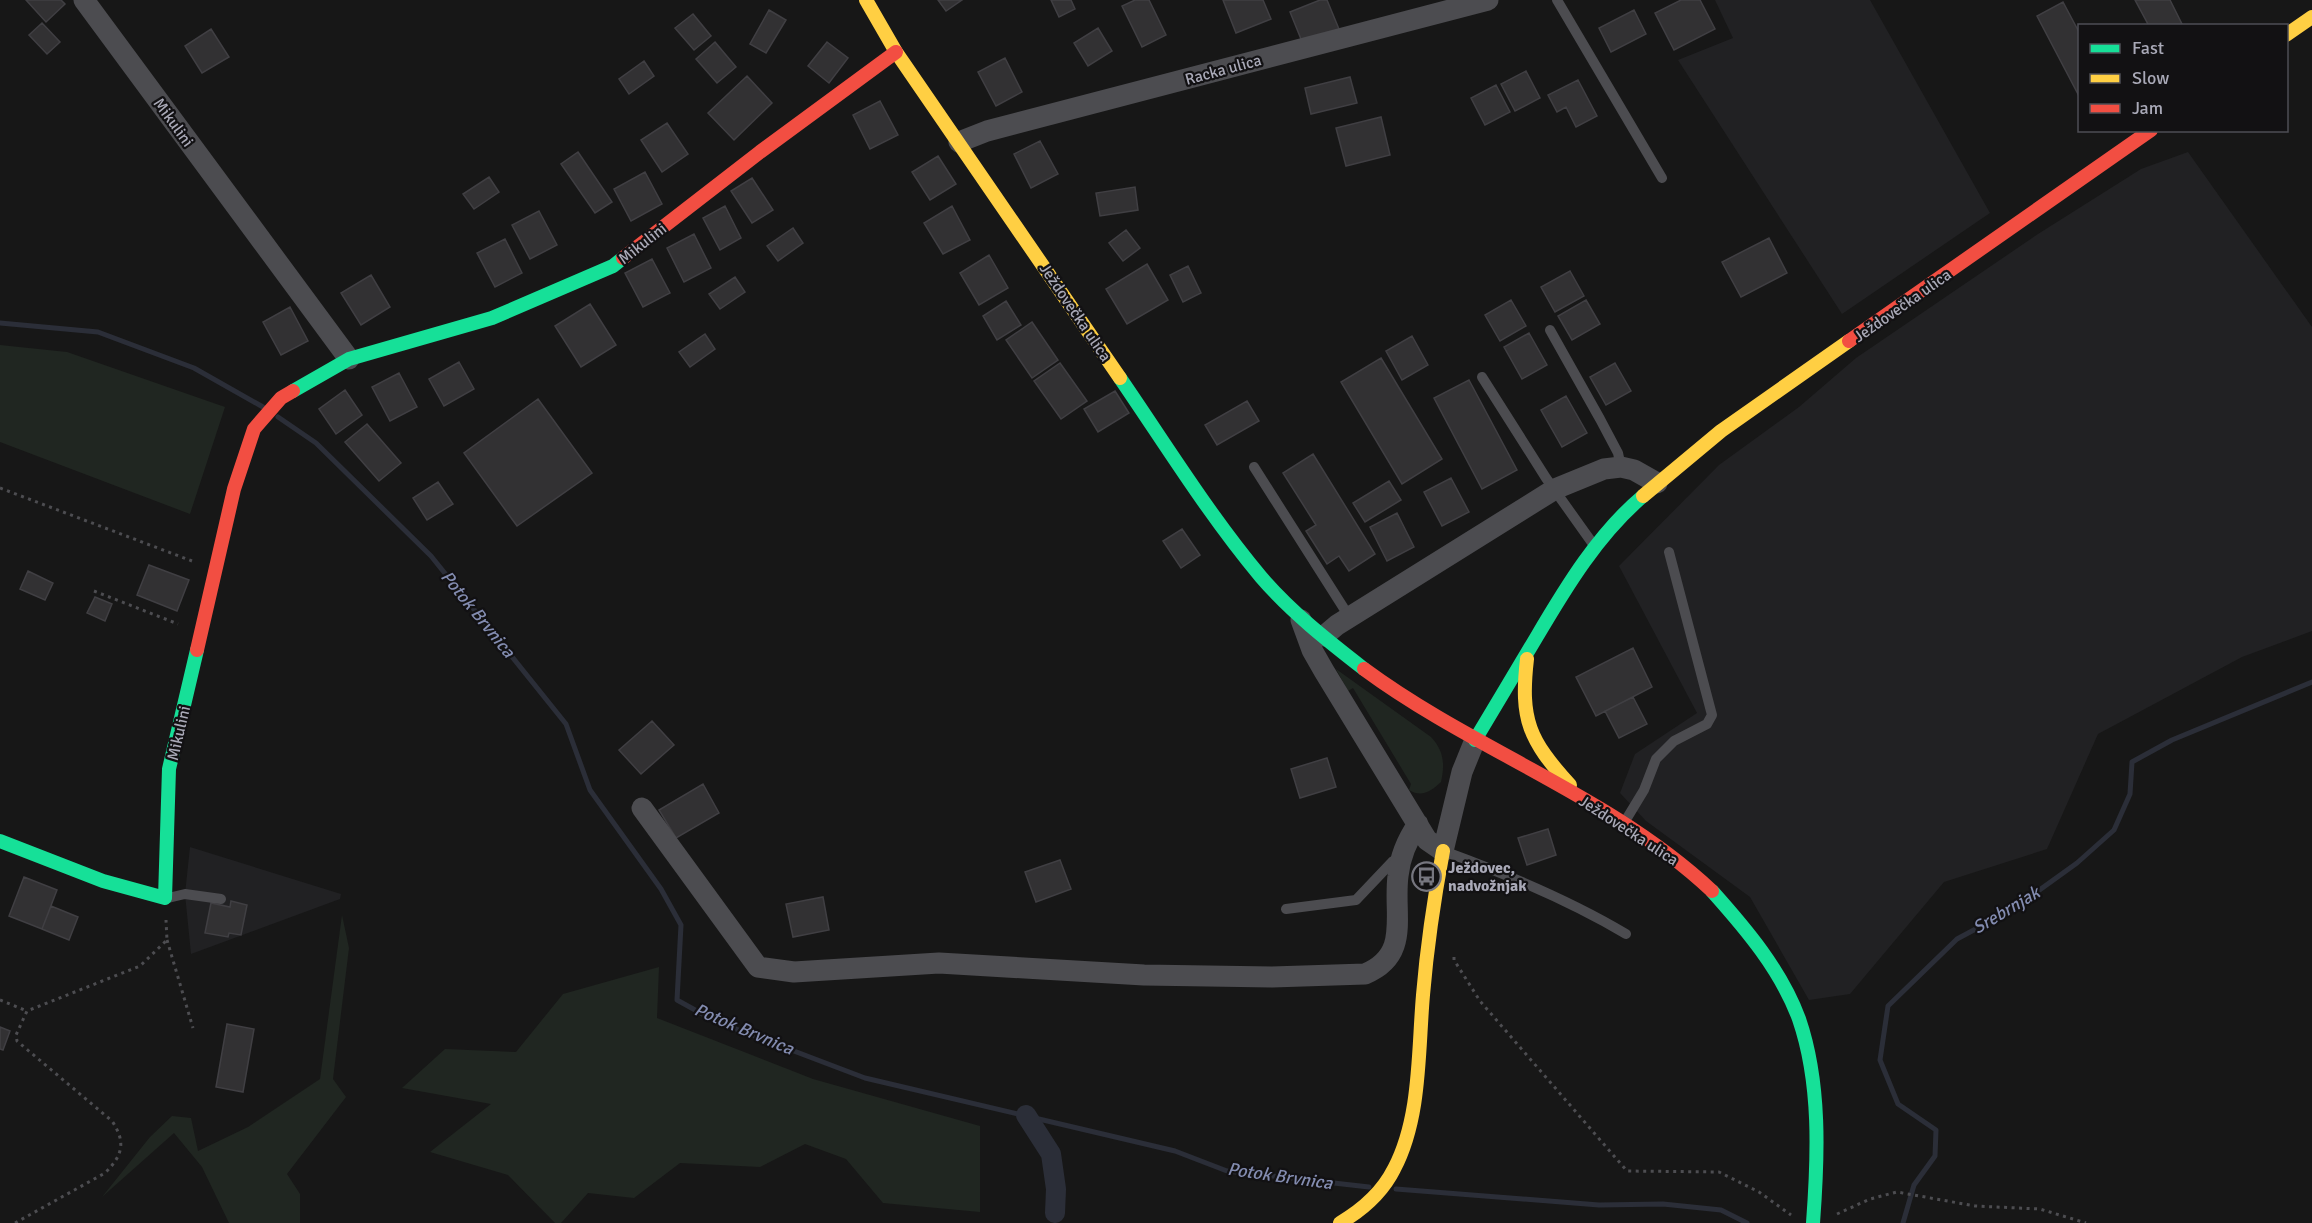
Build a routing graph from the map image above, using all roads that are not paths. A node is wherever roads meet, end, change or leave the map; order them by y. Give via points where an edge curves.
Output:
1 (84, 0) edge
2 (867, 0) edge
3 (1488, 0) edge
4 (1557, 0) edge
5 (2312, 17) edge
6 (2288, 34) edge
7 (896, 52) junction
8 (2148, 132) edge
9 (959, 142) junction
10 (1662, 178) dead end
11 (1550, 330) dead end
12 (349, 359) junction
13 (1482, 377) dead end
14 (1254, 466) dead end
15 (1621, 467) junction
16 (1657, 483) junction
17 (1555, 489) junction
18 (1595, 547) junction
19 (1670, 552) dead end
20 (1299, 614) junction
21 (1350, 618) junction
22 (1324, 636) junction
23 (1529, 650) junction
24 (1475, 740) junction
25 (1588, 802) junction
26 (642, 808) dead end
27 (1624, 823) junction
28 (1418, 824) junction
29 (0, 841) edge
30 (1443, 851) junction
31 (1400, 858) junction
32 (165, 898) junction
33 (221, 899) dead end
34 (1286, 909) dead end
35 (1626, 934) dead end
36 (1340, 1223) edge
37 (1813, 1223) edge

1 - 12 street, Mikulini
2 - 7 main road, Ježdovečka ulica
3 - 9 street, Racka ulica via 987,131
4 - 10 lane
5 - 6 main road
7 - 9 main road, Ježdovečka ulica
7 - 12 main road, Mikulini via 613,266 492,318
8 - 16 main road, Ježdovečka ulica via 1721,431
9 - 20 main road, Ježdovečka ulica via 1228,534 1262,577
11 - 15 lane via 1618,453
12 - 32 main road, Mikulini via 281,398 254,429 234,489 170,769
13 - 17 lane
14 - 21 lane
15 - 16 street
15 - 17 street via 1604,469
16 - 18 main road, Ježdovečka ulica
17 - 18 lane
17 - 21 street
18 - 23 main road, Ježdovečka ulica
19 - 27 lane via 1712,715 1707,724 1674,741 1656,759 1644,790
20 - 22 main road, Ježdovečka ulica
20 - 28 street, Ježdovečka ulica via 1312,650
21 - 22 street
22 - 24 main road, Ježdovečka ulica via 1404,697
23 - 24 main road, Ježdovečka ulica
23 - 25 main road via 1524,714 1529,732 1559,773
24 - 25 main road, Ježdovečka ulica
24 - 30 street via 1462,772
25 - 27 main road, Ježdovečka ulica
26 - 31 street via 758,967 794,972 939,963 1144,975 1365,974 1379,969 1393,954
27 - 37 main road, Ježdovečka ulica via 1660,846 1723,899 1769,960 1787,993 1803,1033 1815,1112
28 - 30 street, Ježdovečka ulica via 1427,840
28 - 31 street
29 - 32 main road via 103,881
30 - 35 lane via 1563,899
30 - 36 main road via 1429,930 1407,1139 1398,1164 1376,1196
31 - 34 lane via 1356,900
32 - 33 lane via 185,894

